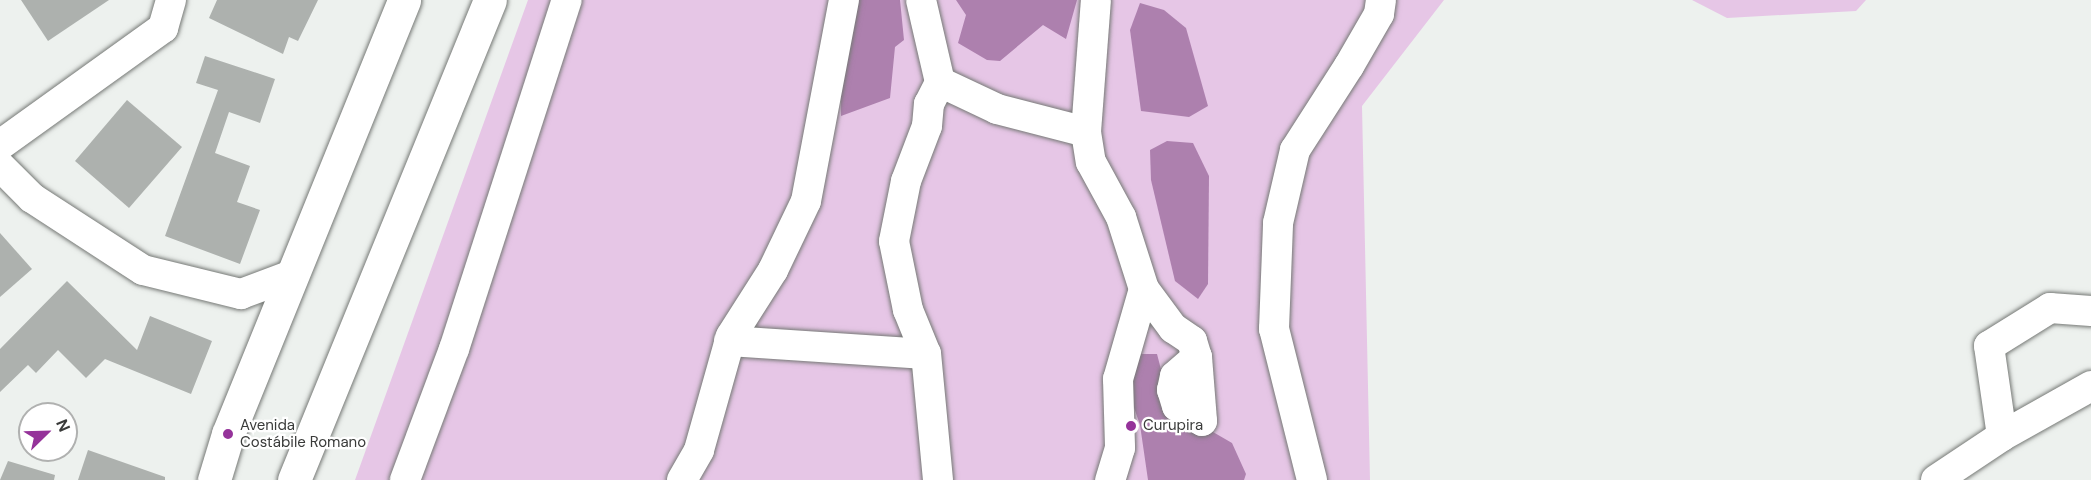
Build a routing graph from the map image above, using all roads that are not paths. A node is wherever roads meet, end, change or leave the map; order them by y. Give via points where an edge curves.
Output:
1 (171, 0) edge
2 (404, 0) edge
3 (490, 0) edge
4 (567, 0) edge
5 (844, 0) edge
6 (921, 0) edge
7 (1096, 0) edge
8 (1381, 0) edge
9 (940, 82) junction
10 (1086, 132) junction
11 (0, 145) edge
12 (0, 166) edge
13 (292, 275) junction
14 (1144, 289) junction
15 (241, 294) junction
16 (2091, 311) edge
17 (271, 332) junction
18 (729, 341) junction
19 (926, 354) junction
20 (1197, 357) dead end
21 (2091, 386) edge
22 (2002, 436) junction
23 (214, 480) edge
24 (294, 480) edge
25 (405, 480) edge
26 (682, 480) edge
27 (938, 480) edge
28 (1110, 480) edge
29 (1312, 480) edge
30 (1935, 480) edge

1 - 11 street via 163,28
2 - 13 main road
3 - 24 main road
4 - 25 street via 454,349
5 - 18 street via 806,201 773,270
6 - 9 street
7 - 10 street
8 - 29 street via 1378,14 1349,66 1295,150 1278,223 1274,329
9 - 10 street via 997,109
9 - 19 street via 929,104 927,126 906,181 894,240 908,310
10 - 14 street via 1091,162 1121,217
12 - 15 street via 32,198 144,270
13 - 15 street
13 - 17 main road
14 - 20 street via 1173,328 1192,341
14 - 28 street via 1118,378 1120,448
15 - 17 street
16 - 22 street via 2050,308 1989,346
17 - 23 main road via 228,434
18 - 19 street
18 - 26 street via 699,450
19 - 27 street
21 - 22 street
22 - 30 street

